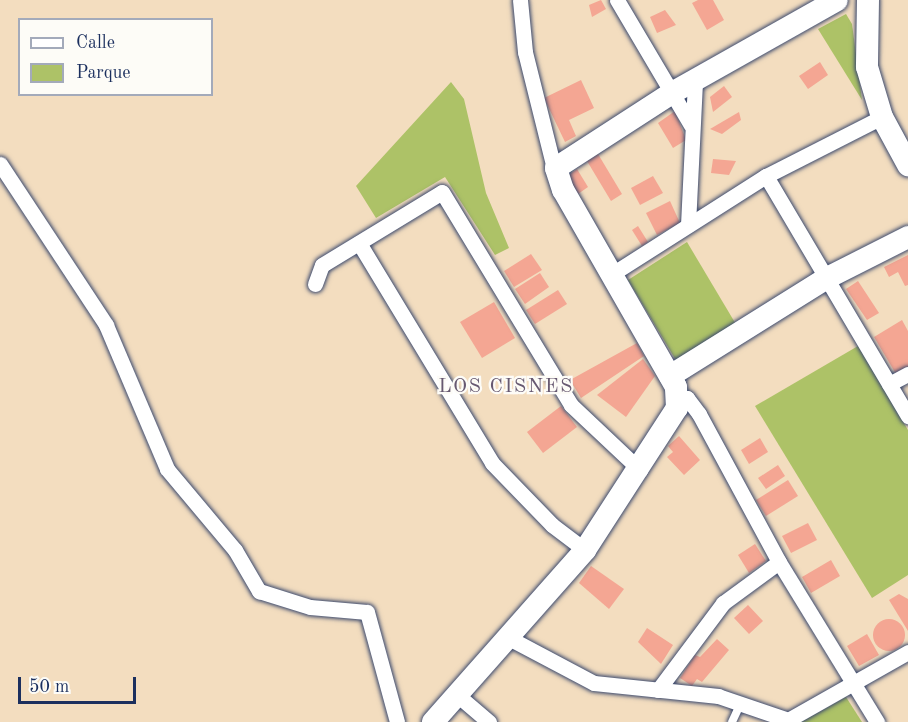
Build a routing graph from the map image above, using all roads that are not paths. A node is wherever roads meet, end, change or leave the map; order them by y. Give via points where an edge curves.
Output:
1 (520, 0) edge
2 (617, 0) edge
3 (837, 0) edge
4 (868, 0) edge
5 (813, 6) edge
6 (694, 80) junction
7 (672, 93) junction
8 (882, 117) junction
9 (691, 125) junction
10 (0, 164) edge
11 (908, 165) edge
12 (555, 172) junction
13 (766, 177) junction
14 (688, 225) junction
15 (908, 237) edge
16 (359, 243) junction
17 (612, 274) junction
18 (827, 278) junction
19 (315, 284) dead end
20 (908, 374) edge
21 (670, 376) junction
22 (889, 384) junction
23 (678, 398) junction
24 (908, 416) edge
25 (640, 470) junction
26 (585, 550) junction
27 (779, 562) junction
28 (507, 637) junction
29 (908, 652) edge
30 (856, 686) junction
31 (658, 690) junction
32 (455, 693) junction
33 (742, 702) junction
34 (397, 722) edge
35 (433, 722) edge
36 (489, 722) edge
37 (732, 722) edge
38 (877, 722) edge

1 - 12 street via 525,52
2 - 7 street
3 - 5 main road
4 - 8 main road via 867,67
5 - 6 main road
6 - 7 main road
6 - 9 street
7 - 9 street
7 - 12 main road via 564,160
8 - 11 main road
8 - 13 street
9 - 14 street
10 - 34 street via 106,325 166,469 235,550 259,591 310,607 367,612
12 - 17 main road
13 - 14 street
13 - 18 street
14 - 17 street
15 - 18 main road
16 - 19 street via 322,265
16 - 25 street via 442,192 571,405
16 - 26 street via 492,463 552,525
17 - 21 main road
18 - 21 main road
18 - 22 street
20 - 22 street
21 - 23 main road
22 - 24 street
23 - 25 main road via 672,420
23 - 27 street via 687,398 699,414
25 - 26 main road
26 - 28 main road
27 - 30 street
27 - 31 street via 723,603
28 - 31 street via 594,683
28 - 32 main road
29 - 30 street
30 - 33 street via 788,720
30 - 38 street
31 - 33 street
32 - 35 main road
32 - 36 street
33 - 37 lane

